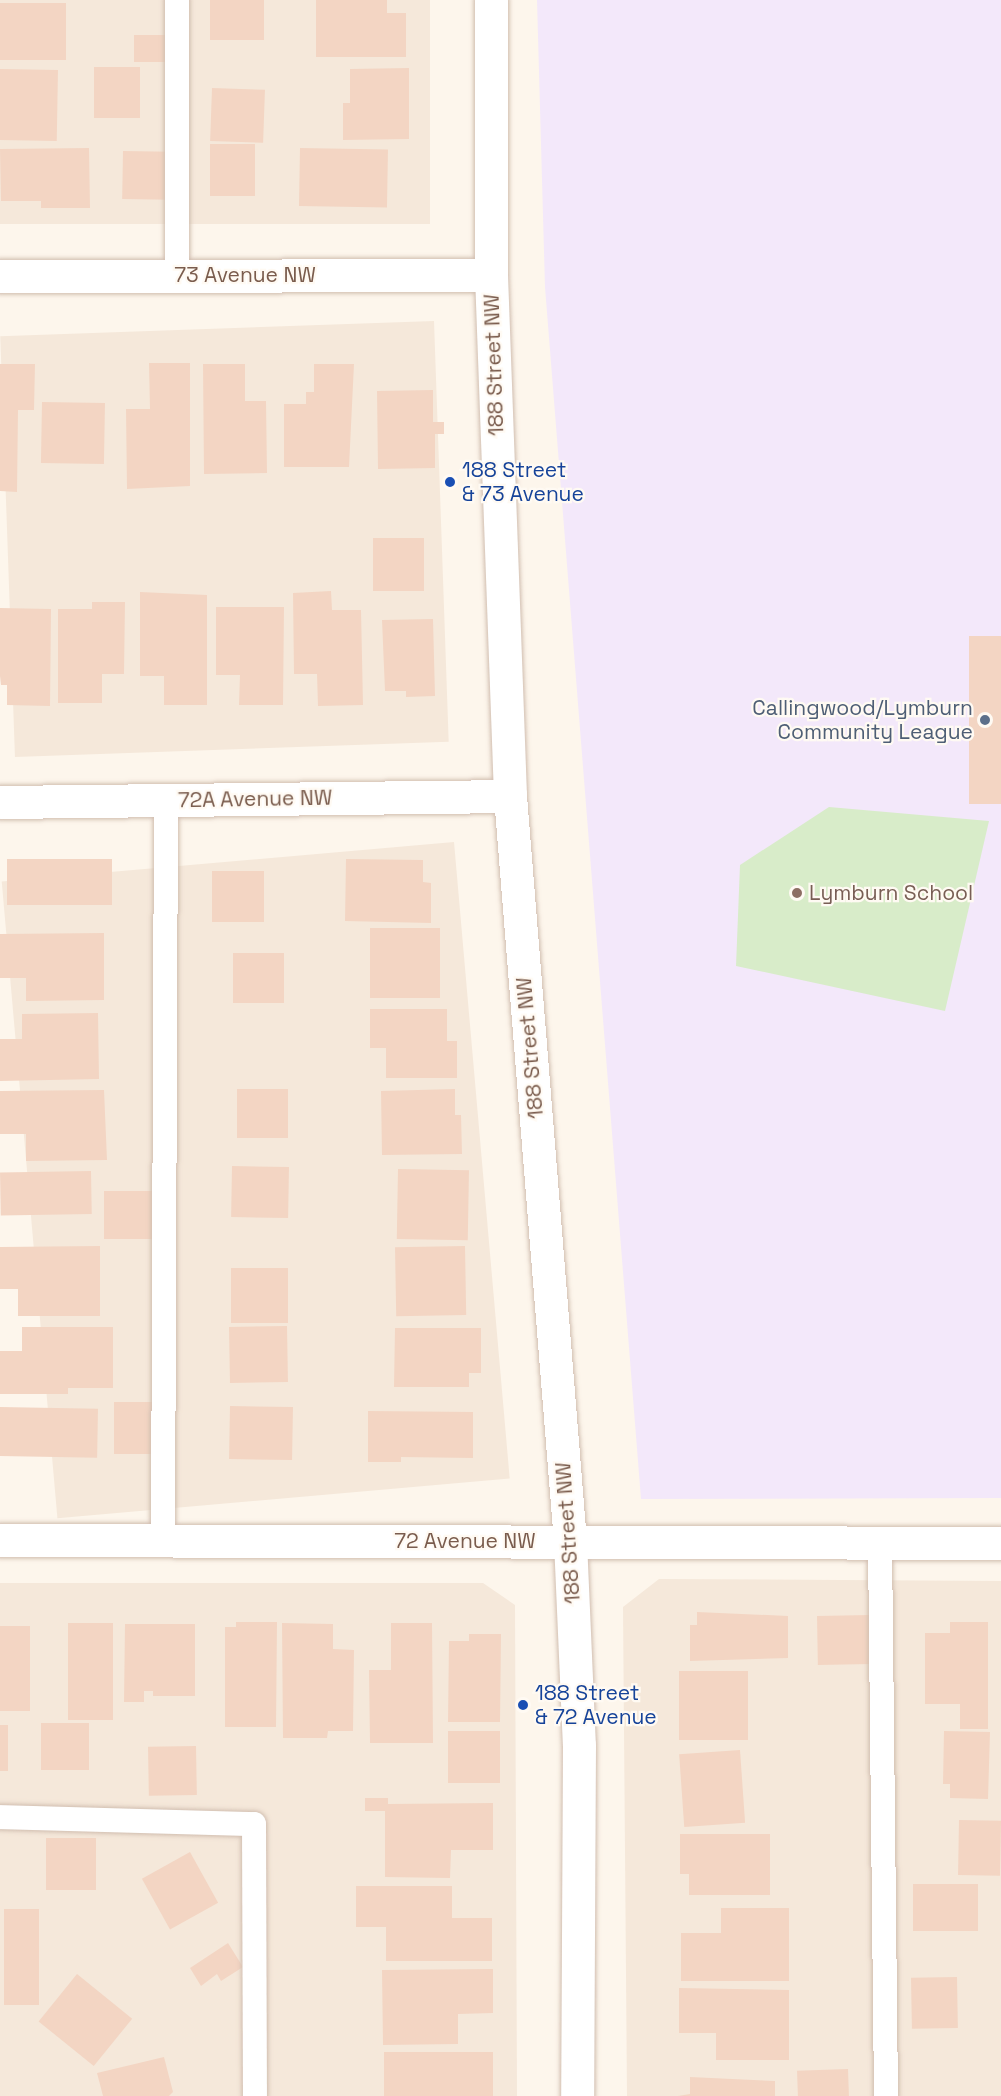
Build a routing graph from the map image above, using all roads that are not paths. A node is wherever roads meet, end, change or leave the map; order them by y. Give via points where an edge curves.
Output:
1 (177, 0) edge
2 (491, 0) edge
3 (491, 275) junction
4 (0, 276) edge
5 (177, 276) junction
6 (510, 796) junction
7 (166, 800) junction
8 (0, 802) edge
9 (0, 1540) edge
10 (163, 1540) junction
11 (570, 1541) junction
12 (880, 1542) junction
13 (1001, 1543) edge
14 (0, 1817) edge
15 (255, 2096) edge
16 (577, 2096) edge
17 (886, 2096) edge

1 - 5 lane
2 - 3 street, 188 Street NW
3 - 5 street, 73 Avenue NW
3 - 6 street, 188 Street NW
4 - 5 street, 73 Avenue NW
6 - 7 street, 72A Avenue NW
6 - 11 street, 188 Street NW
7 - 8 street, 72A Avenue NW
7 - 10 lane
9 - 10 street, 72 Avenue NW
10 - 11 street, 72 Avenue NW
11 - 12 street, 72 Avenue NW
11 - 16 street, 188 Street NW via 579,1745
12 - 13 street, 72 Avenue NW
12 - 17 lane
14 - 15 lane via 254,1824

